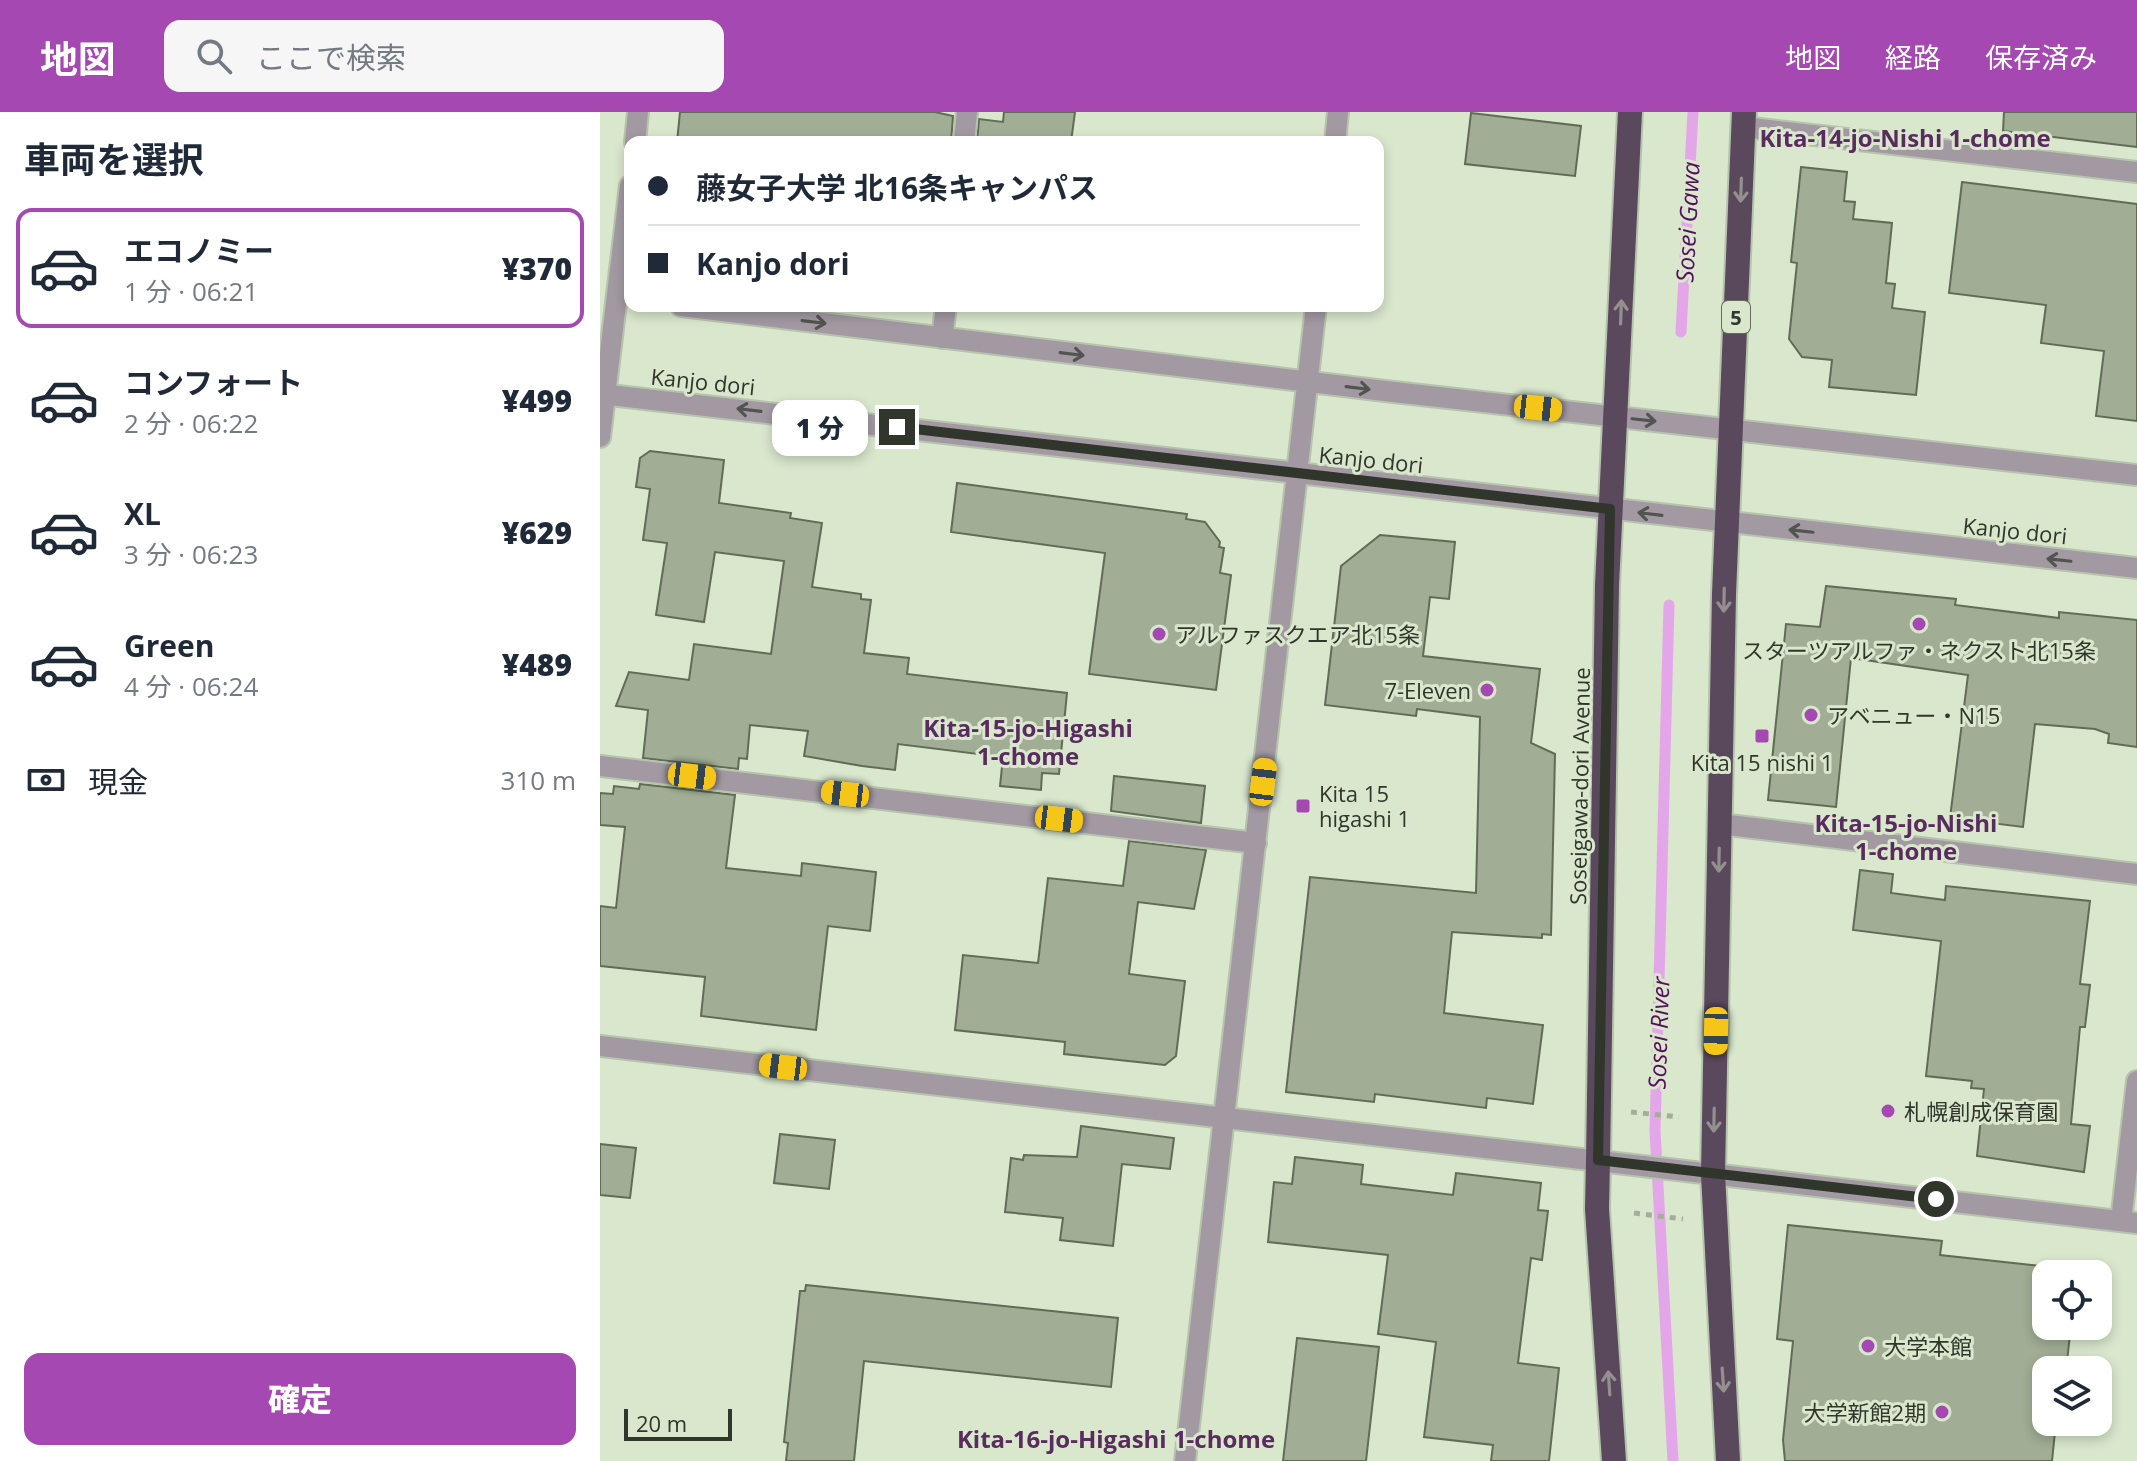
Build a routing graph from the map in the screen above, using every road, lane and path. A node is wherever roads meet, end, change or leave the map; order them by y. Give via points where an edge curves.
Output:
1 (638, 112) edge
2 (967, 112) edge
3 (1338, 112) edge
4 (1630, 112) edge
5 (1744, 119) edge
6 (636, 136) edge
7 (965, 136) edge
8 (1336, 136) edge
9 (2137, 172) edge
10 (624, 230) edge
11 (615, 297) edge
12 (730, 312) edge
13 (945, 312) edge
14 (1315, 312) edge
15 (942, 338) junction
16 (1309, 382) junction
17 (603, 394) edge
18 (1613, 417) junction
19 (1732, 430) junction
20 (600, 437) edge
21 (1299, 475) junction
22 (2137, 475) edge
23 (1610, 509) junction
24 (1727, 523) junction
25 (2137, 568) edge
26 (600, 766) edge
27 (1720, 824) junction
28 (1256, 843) junction
29 (2137, 874) edge
30 (600, 1046) edge
31 (2137, 1081) edge
32 (1631, 1112) dead end
33 (1679, 1117) dead end
34 (1223, 1119) junction
35 (1598, 1160) junction
36 (1713, 1174) junction
37 (1634, 1213) dead end
38 (1683, 1219) dead end
39 (2129, 1222) edge
40 (1185, 1461) edge
41 (1614, 1461) edge
42 (1728, 1461) edge

1 - 6 street
2 - 7 street
3 - 8 street
18 -> 4 highway, Soseigawa-dori Avenue
5 - 9 street
5 -> 19 highway, 5
10 - 11 street
11 - 17 street
12 -> 15 street
13 - 15 street
14 - 16 street
15 -> 16 street
16 -> 18 street
16 - 21 street
17 - 20 street
21 -> 17 street, Kanjo dori
18 -> 19 street
18 - 23 highway, Soseigawa-dori Avenue
19 - 22 street
19 - 24 highway, 5
21 - 23 street, Kanjo dori
21 - 28 street
24 -> 23 street, Kanjo dori
23 - 35 highway, Soseigawa-dori Avenue
25 -> 24 street, Kanjo dori
24 -> 27 highway, 5
26 - 28 street
27 - 29 street
27 -> 36 highway, 5
28 - 34 street
30 - 34 street
31 - 39 street
32 - 33 path
34 - 35 street
34 - 40 street
35 - 36 street
41 -> 35 highway, Soseigawa-dori Avenue
36 - 39 street
36 -> 42 highway, 5
37 - 38 path

